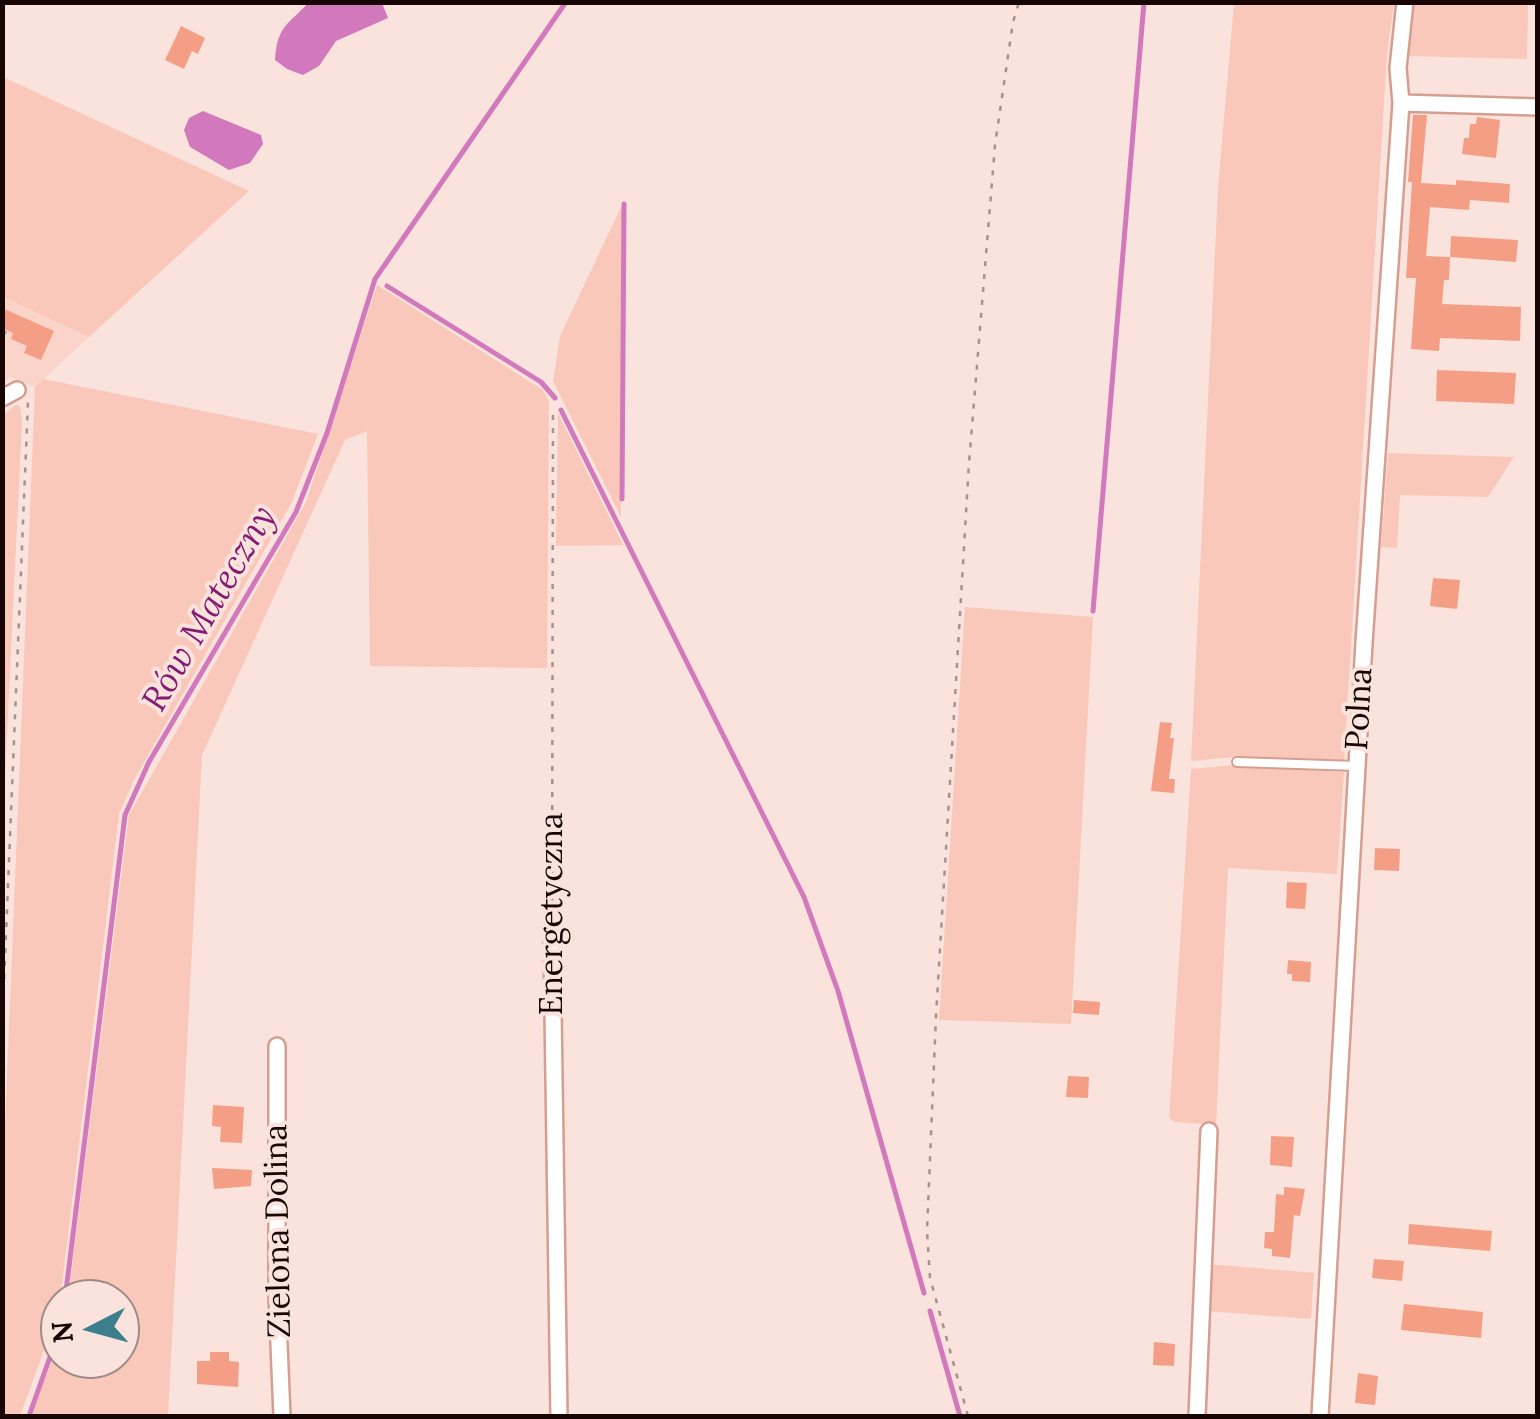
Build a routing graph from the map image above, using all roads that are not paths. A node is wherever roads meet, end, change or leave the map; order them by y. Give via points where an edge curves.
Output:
1 (1405, 2) edge
2 (1401, 103) junction
3 (1538, 106) edge
4 (1237, 762) dead end
5 (1358, 766) junction
6 (552, 944) road end
7 (277, 1046) dead end
8 (1209, 1131) dead end
9 (282, 1416) edge
10 (559, 1416) edge
11 (1197, 1416) edge
12 (1320, 1416) edge

1 - 2 street, Polna
2 - 3 street
2 - 5 street, Polna
4 - 5 lane
5 - 12 street, Polna
6 - 10 street, Energetyczna
7 - 9 street, Zielona Dolina
8 - 11 street

